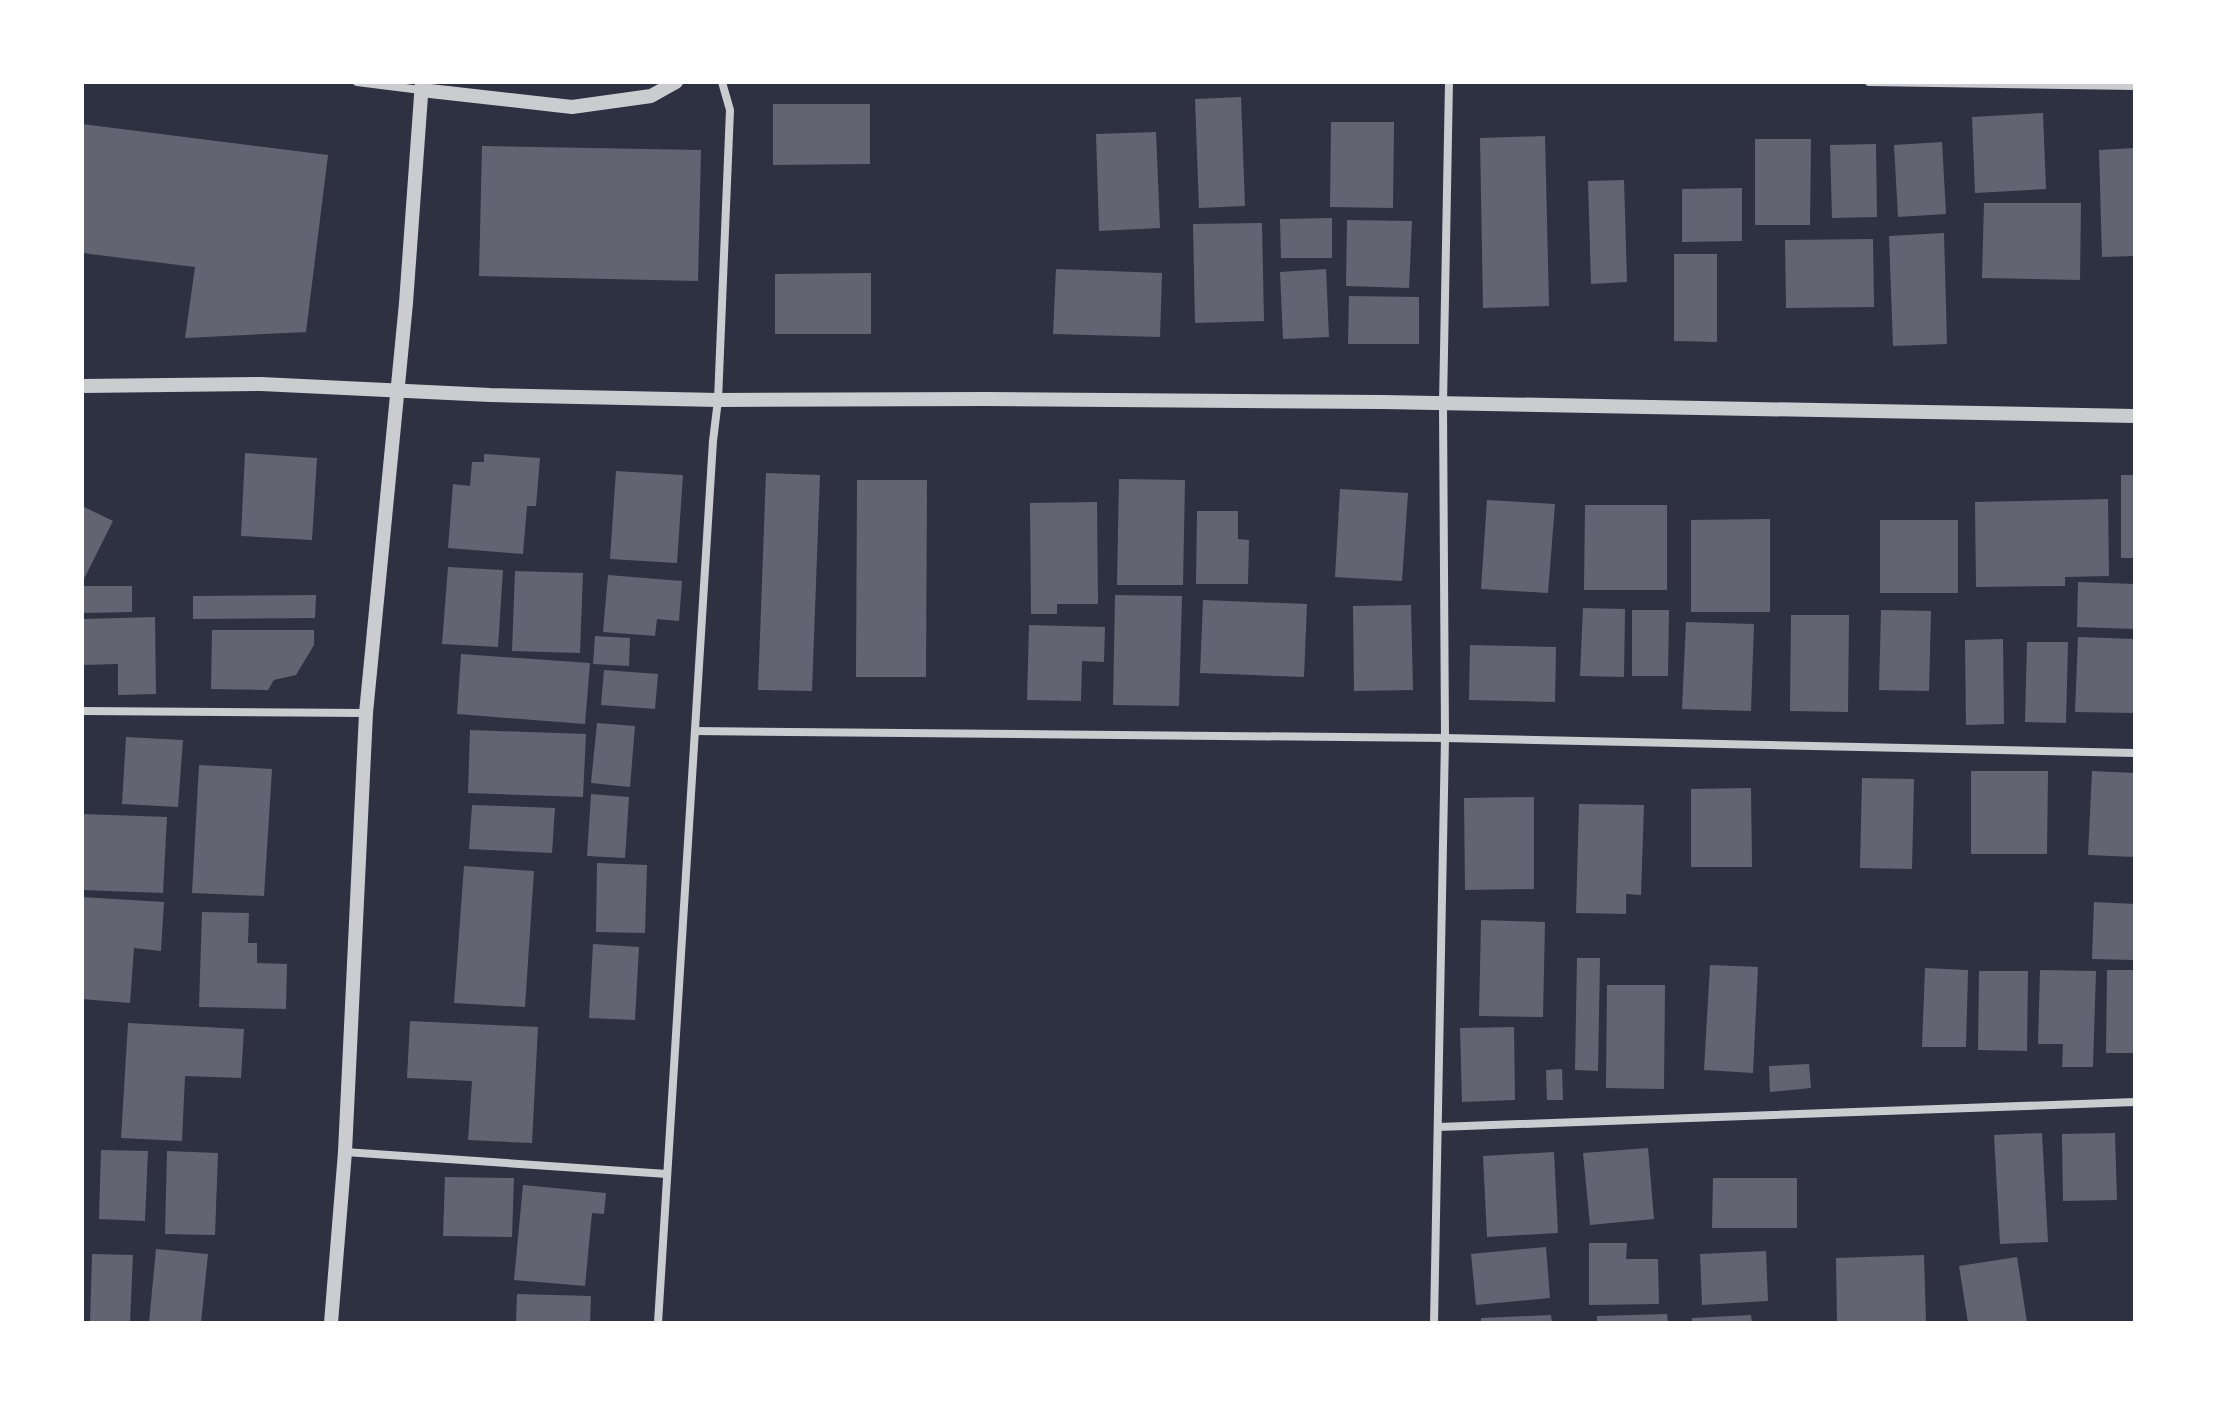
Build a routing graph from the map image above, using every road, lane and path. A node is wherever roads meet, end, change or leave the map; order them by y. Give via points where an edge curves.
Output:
1 (357, 82) edge
2 (676, 82) edge
3 (722, 82) edge
4 (1449, 82) edge
5 (1869, 82) edge
6 (422, 86) edge
7 (2135, 86) edge
8 (82, 386) edge
9 (398, 389) junction
10 (718, 400) junction
11 (1443, 405) junction
12 (2135, 416) edge
13 (82, 711) edge
14 (366, 713) junction
15 (695, 731) junction
16 (1445, 738) junction
17 (2135, 753) edge
18 (2135, 1102) edge
19 (1438, 1127) junction
20 (345, 1152) junction
21 (667, 1174) junction
22 (331, 1323) edge
23 (658, 1323) edge
24 (1434, 1323) edge

1 - 6 street
2 - 6 street via 651,96 572,107
3 - 10 street via 730,110
4 - 11 street
5 - 7 street
6 - 9 street
8 - 9 street
9 - 10 street
9 - 14 street
10 - 11 street
10 - 15 street
11 - 12 street
11 - 16 street
13 - 14 street
14 - 20 street
15 - 16 street
15 - 21 street
16 - 17 street
16 - 19 street
18 - 19 street
19 - 24 street
20 - 21 street
20 - 22 street
21 - 23 street

